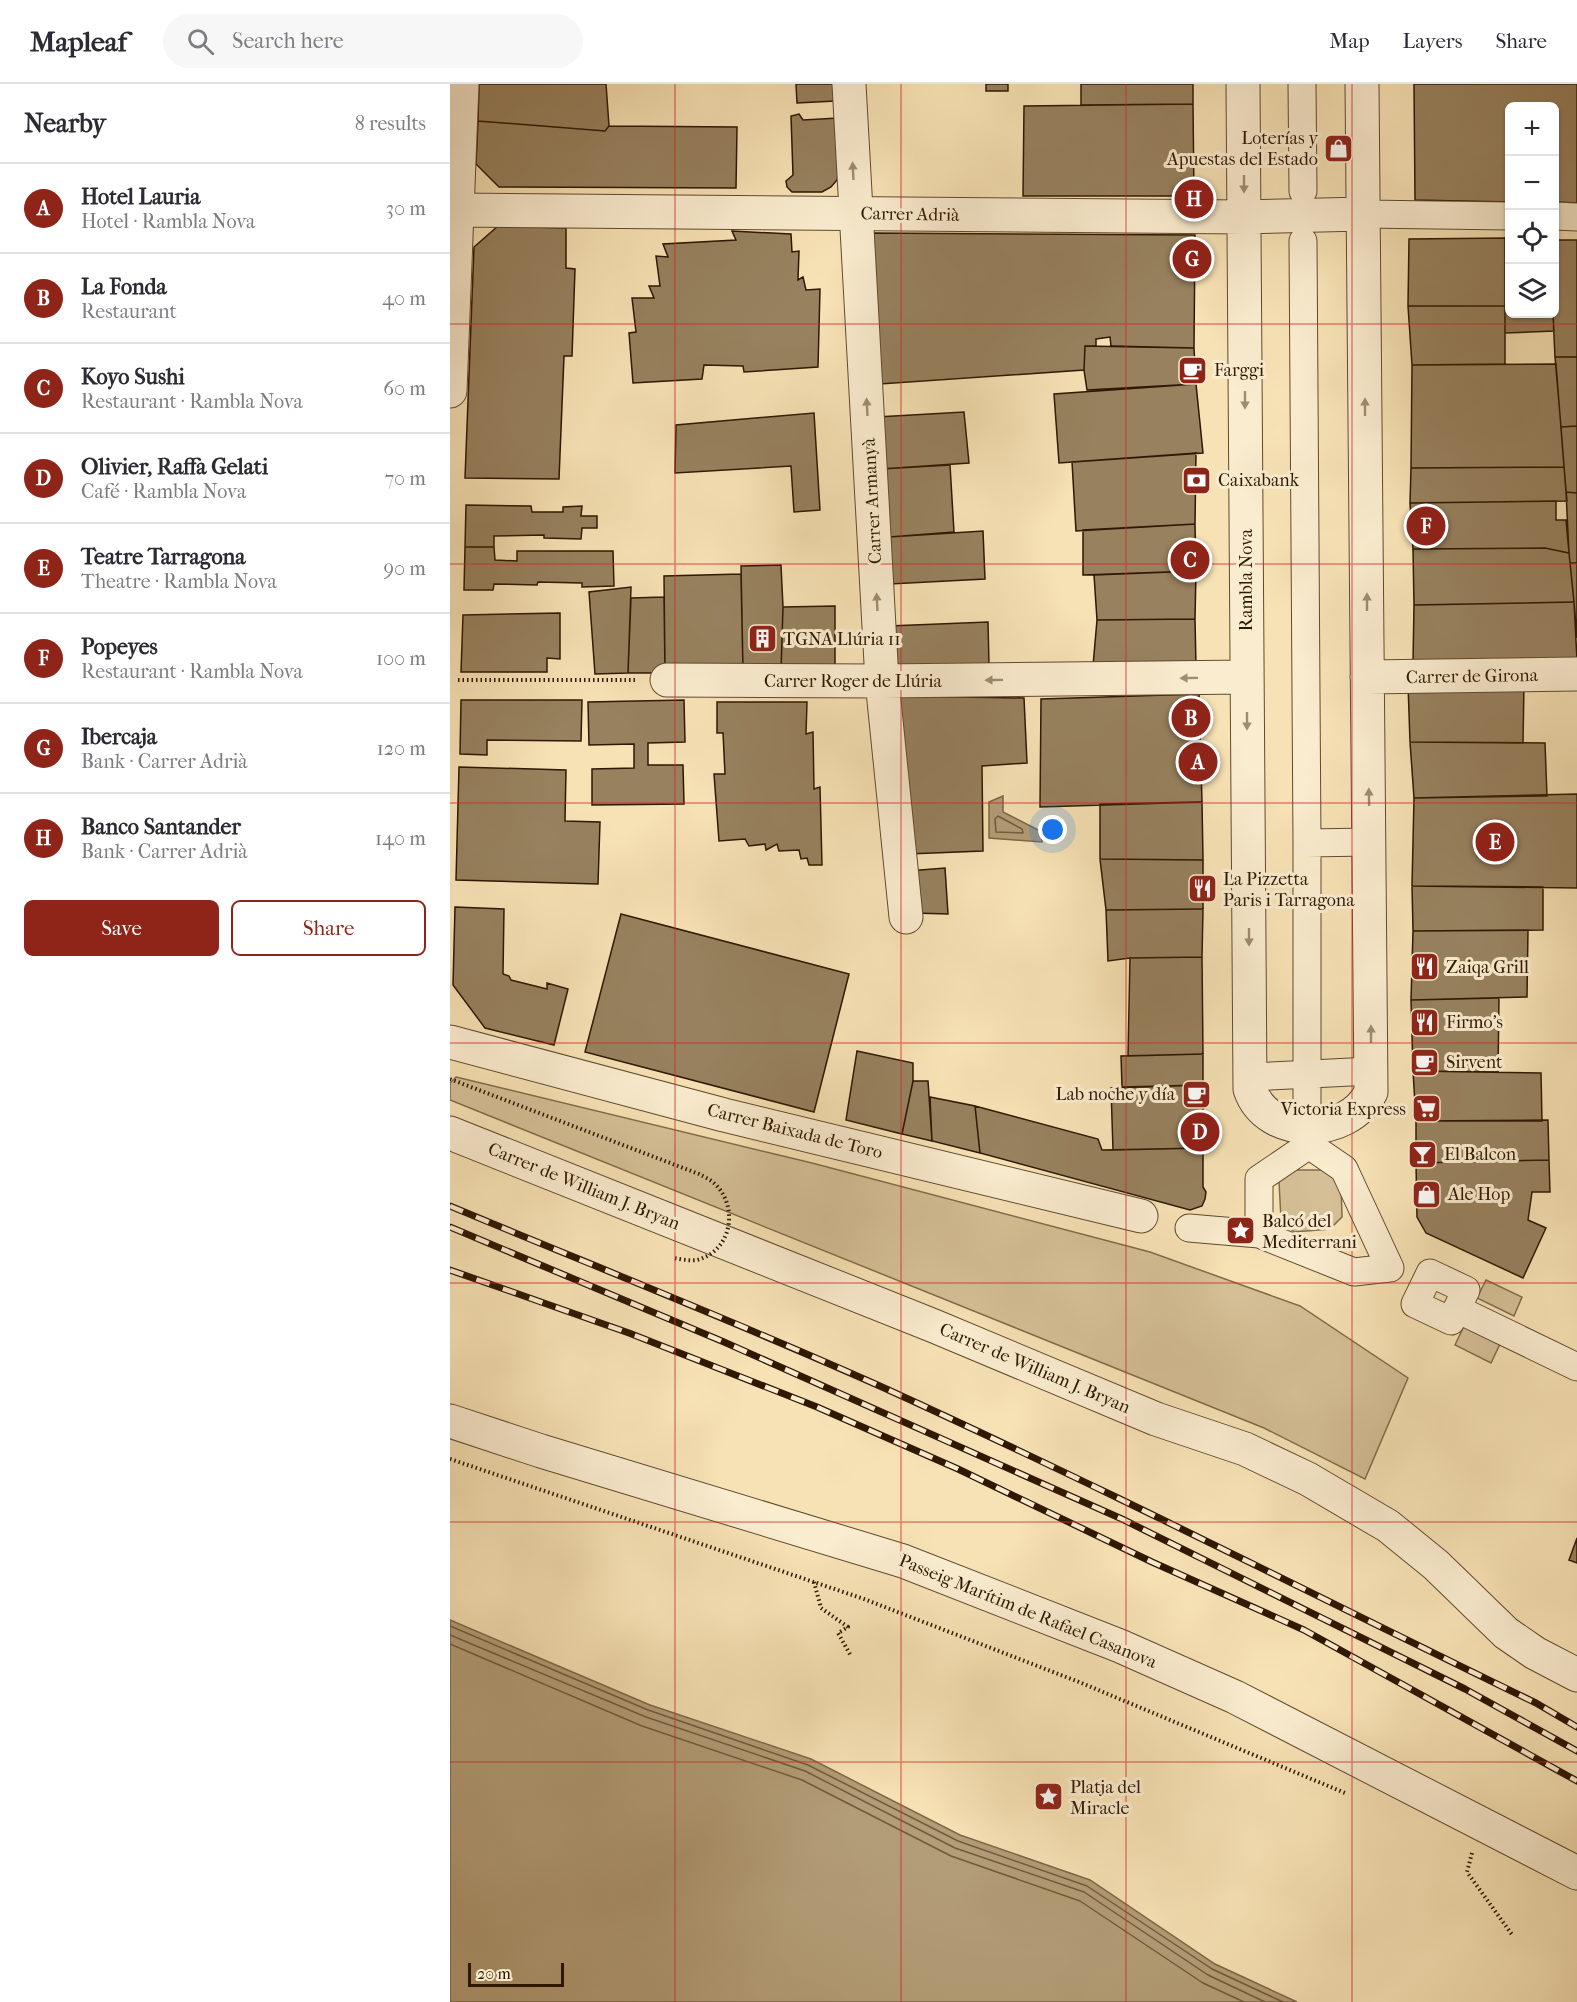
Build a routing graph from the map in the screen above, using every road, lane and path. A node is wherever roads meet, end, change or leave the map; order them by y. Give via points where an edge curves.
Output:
1 (462, 84) edge
2 (849, 84) edge
3 (1243, 84) edge
4 (1302, 84) edge
5 (1362, 84) edge
6 (1303, 191) dead end
7 (458, 210) junction
8 (856, 213) junction
9 (1363, 214) junction
10 (1505, 216) edge
11 (1559, 216) edge
12 (1244, 217) junction
13 (1577, 217) edge
14 (1303, 241) dead end
15 (450, 391) edge
16 (1577, 674) edge
17 (1247, 677) junction
18 (1367, 677) junction
19 (458, 680) dead end
20 (667, 680) joint
21 (882, 681) junction
22 (1369, 842) junction
23 (1306, 843) junction
24 (906, 917) dead end
25 (450, 1042) edge
26 (1371, 1071) junction
27 (1307, 1074) junction
28 (1250, 1077) junction
29 (450, 1079) edge
30 (1307, 1127) junction
31 (450, 1133) edge
32 (1141, 1216) dead end
33 (1190, 1228) dead end
34 (1259, 1234) junction
35 (673, 1258) dead end
36 (1390, 1268) junction
37 (1570, 1359) edge
38 (450, 1421) edge
39 (450, 1459) edge
40 (814, 1582) junction
41 (851, 1656) dead end
42 (1577, 1675) edge
43 (1347, 1794) dead end
44 (1464, 1848) dead end
45 (1472, 1853) junction
46 (1482, 1858) dead end
47 (1577, 1873) edge
48 (1513, 1936) dead end

1 - 7 street
8 -> 2 street, Carrer Armanyà
3 -> 12 street, Rambla Nova
4 - 6 street
5 - 9 street, Rambla Nova
7 - 8 street, Carrer Adrià
7 - 15 street
8 - 12 street, Carrer Adrià
21 -> 8 street, Carrer Armanyà
9 - 10 street
9 - 12 street, Carrer Adrià
18 -> 9 street, Rambla Nova
11 - 13 street
12 -> 17 street, Rambla Nova
14 - 23 street
16 - 18 street, Carrer de Girona
17 -> 21 street, Carrer Roger de Llúria
17 -> 28 street, Rambla Nova
22 -> 18 street, Rambla Nova
19 - 20 path
20 - 21 street, Carrer Roger de Llúria
21 - 24 street, Carrer Armanyà
22 - 23 street
26 -> 22 street, Rambla Nova
23 - 27 street
25 - 32 street, Carrer Baixada de Toro via 724,1115
26 - 27 street
26 - 30 street, Rambla Nova via 1371,1092 1357,1111 1339,1122
27 - 28 street
27 - 30 street
28 - 30 street, Rambla Nova via 1253,1099 1261,1107 1278,1120
29 - 35 path, bridge via 714,1182 728,1210 727,1235 719,1246 697,1260
31 - 42 street, Carrer de William J. Bryan via 1156,1419 1245,1449 1308,1479 1388,1526 1436,1565 1506,1633
33 - 34 street
34 - 36 street via 1354,1272
34 - 36 street via 1259,1179 1309,1145 1344,1169
36 - 37 street via 1424,1286 1430,1273 1466,1290 1456,1309
38 - 47 street, Passeig Marítim de Rafael Casanova via 903,1560 1120,1646 1236,1697
39 - 40 path
40 - 41 path via 821,1608 848,1627 838,1633
40 - 43 path via 1079,1682
44 - 45 path
45 - 46 path
45 - 48 path via 1467,1872

